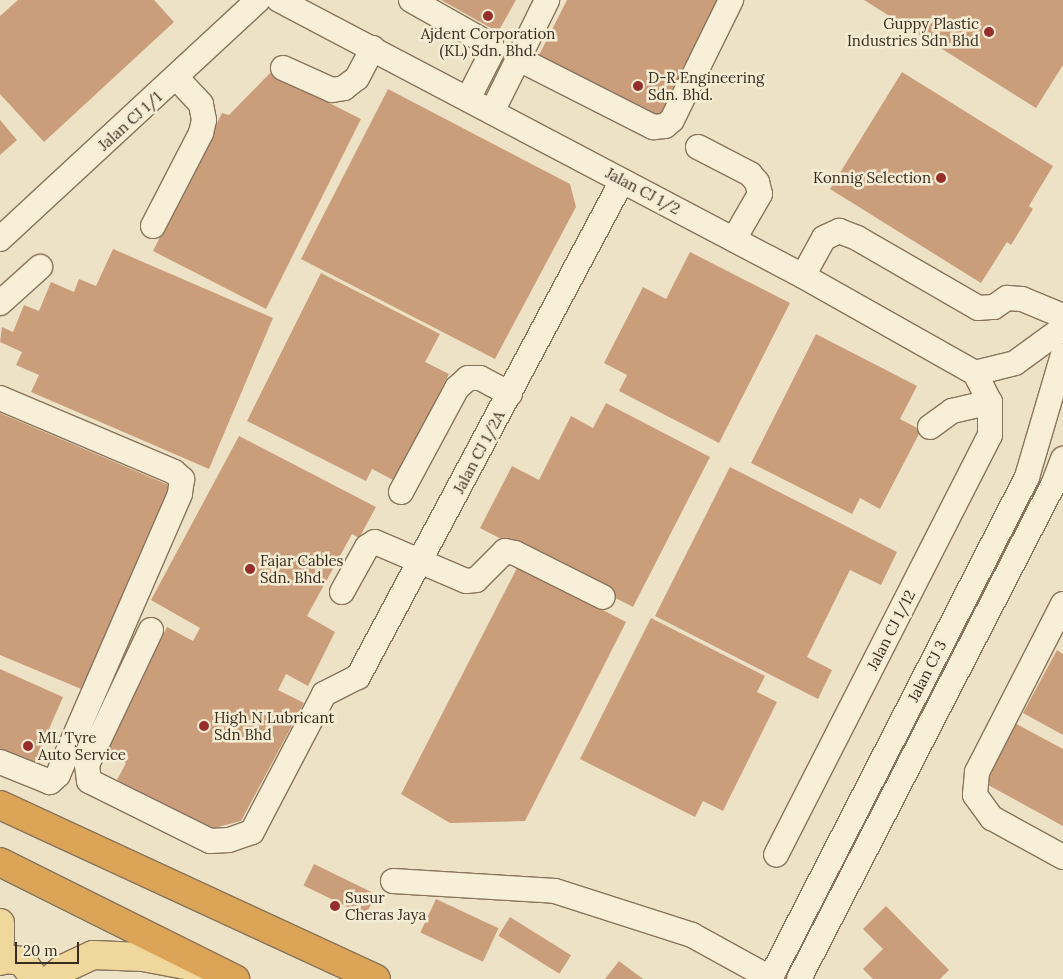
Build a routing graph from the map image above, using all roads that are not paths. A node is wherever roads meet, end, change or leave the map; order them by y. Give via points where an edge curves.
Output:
1 (258, 0) edge
2 (279, 0) edge
3 (411, 0) edge
4 (547, 0) edge
5 (731, 0) edge
6 (374, 48) junction
7 (517, 58) junction
8 (283, 68) dead end
9 (177, 78) junction
10 (468, 98) junction
11 (492, 112) junction
12 (698, 147) dead end
13 (622, 180) junction
14 (153, 226) dead end
15 (0, 239) edge
16 (734, 239) junction
17 (40, 267) dead end
18 (803, 276) junction
19 (0, 303) edge
20 (1063, 316) edge
21 (1063, 328) edge
22 (1063, 355) edge
23 (975, 373) junction
24 (510, 394) junction
25 (0, 398) edge
26 (990, 402) junction
27 (930, 427) dead end
28 (1063, 459) edge
29 (401, 492) dead end
30 (422, 560) junction
31 (342, 592) dead end
32 (603, 597) dead end
33 (1063, 604) edge
34 (151, 630) dead end
35 (1055, 640) edge
36 (0, 762) edge
37 (0, 805) edge
38 (776, 855) dead end
39 (1063, 857) edge
40 (0, 862) edge
41 (393, 881) dead end
42 (0, 941) edge
43 (226, 975) edge
44 (770, 978) edge
45 (35, 979) edge
46 (51, 979) edge
47 (376, 979) edge
48 (799, 979) edge

1 - 9 street, Jalan CJ 1/1
2 - 6 street, Jalan CJ 1/2
3 - 10 street via 490,45 492,50
4 - 7 street
5 - 7 street via 672,120 665,126 653,127
6 - 8 street via 357,78 344,88 332,90
6 - 10 street, Jalan CJ 1/2
7 - 11 street
9 - 14 street via 201,104 204,120 201,133
9 - 15 street, Jalan CJ 1/1
10 - 11 street, Jalan CJ 1/2
11 - 13 street, Jalan CJ 1/2
12 - 16 street via 750,174 757,182 760,194
13 - 16 street, Jalan CJ 1/2
13 - 24 street, Jalan CJ 1/2A
16 - 18 street, Jalan CJ 1/2
17 - 19 street
18 - 20 street via 824,238 839,231 857,238 978,308 994,307 1007,298 1022,299
18 - 23 street, Jalan CJ 1/2
21 - 23 street via 1015,363
22 - 44 street, Jalan CJ 3 via 1027,477
23 - 26 street
24 - 29 street via 480,378 468,378 457,388
24 - 30 street, Jalan CJ 1/2A
25 - 36 street via 174,472 182,479 180,494 58,775 50,782
26 - 27 street via 952,411
26 - 38 street, Jalan CJ 1/12 via 990,435
28 - 48 street, Jalan CJ 3
30 - 31 street via 375,542 367,546
30 - 32 street via 466,581 476,580 505,551 515,553
30 - 34 street, Jalan CJ 1/2A via 358,677 324,694 252,832 230,840 210,841 101,789 89,780 87,765
33 - 35 street
35 - 39 street via 977,772 975,795 992,818
37 - 47 highway
40 - 43 highway
41 - 44 street via 555,891 692,935
42 - 45 main road via 6,958 22,961
43 - 46 main road via 143,957 93,955 62,969

